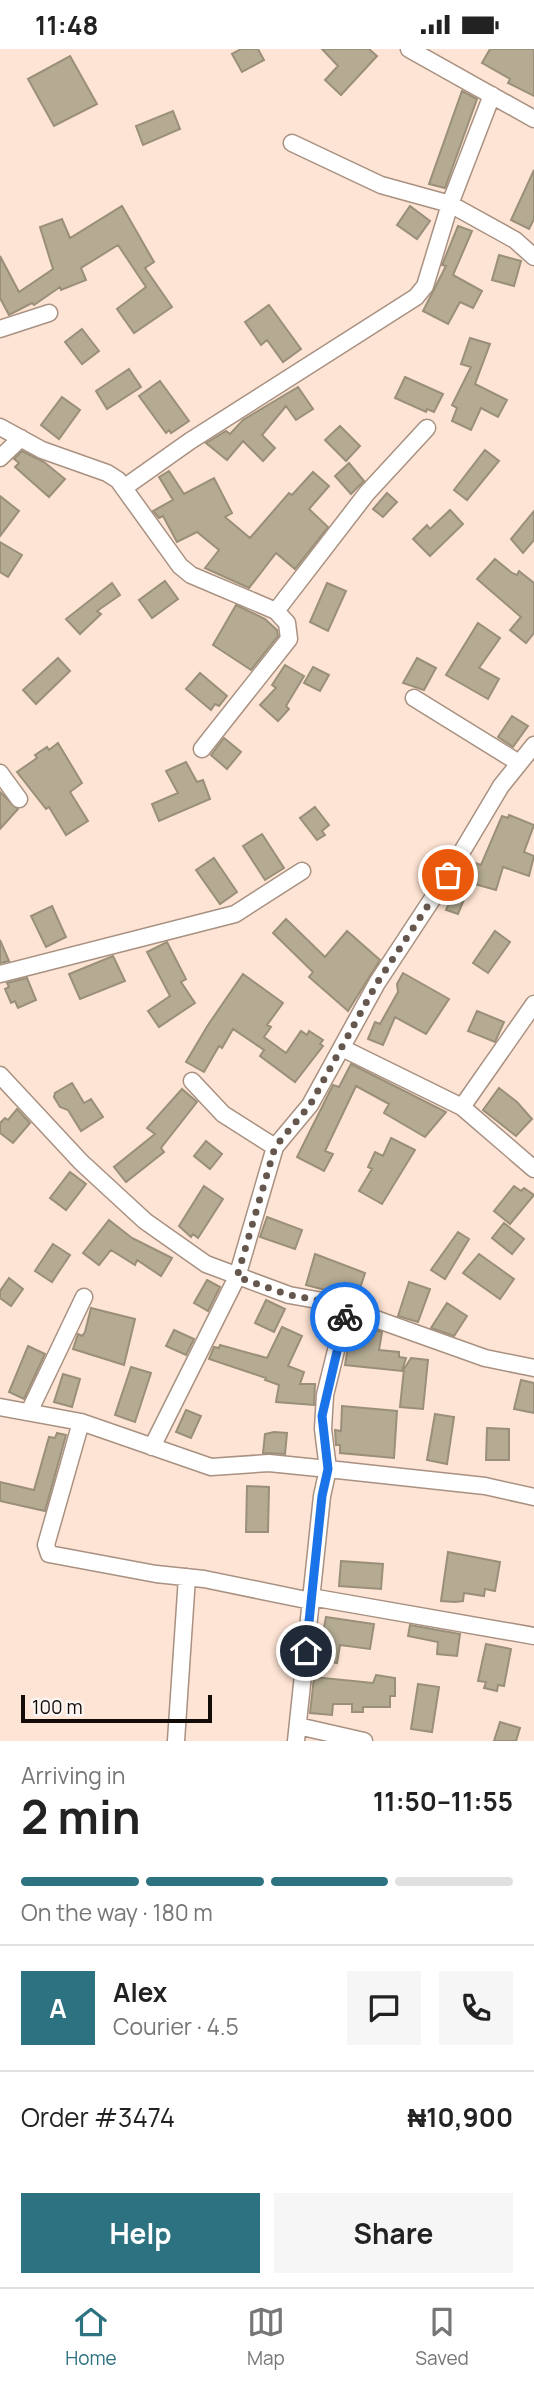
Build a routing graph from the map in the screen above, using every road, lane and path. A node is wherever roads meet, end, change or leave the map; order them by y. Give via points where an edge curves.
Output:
1 (409, 49) edge
2 (492, 95) junction
3 (534, 119) edge
4 (292, 143) dead end
5 (450, 204) junction
6 (534, 257) edge
7 (49, 313) dead end
8 (0, 329) edge
9 (0, 427) edge
10 (427, 428) dead end
11 (21, 438) junction
12 (0, 458) edge
13 (125, 487) junction
14 (276, 611) junction
15 (414, 698) dead end
16 (534, 745) edge
17 (202, 748) dead end
18 (519, 763) junction
19 (0, 773) edge
20 (19, 799) dead end
21 (302, 871) dead end
22 (0, 974) edge
23 (534, 1004) edge
24 (341, 1048) junction
25 (0, 1075) edge
26 (192, 1081) dead end
27 (461, 1107) junction
28 (275, 1147) junction
29 (534, 1169) edge
30 (237, 1277) junction
31 (84, 1297) dead end
32 (346, 1310) junction
33 (534, 1368) edge
34 (0, 1407) edge
35 (29, 1412) junction
36 (81, 1422) junction
37 (152, 1447) junction
38 (328, 1469) junction
39 (534, 1497) edge
40 (187, 1577) junction
41 (311, 1599) junction
42 (534, 1636) edge
43 (297, 1734) edge
44 (176, 1741) edge
45 (364, 1741) edge

1 - 2 street
2 - 3 street
2 - 5 street
4 - 5 street via 381,185
5 - 6 street via 515,240
5 - 13 street via 425,286 416,297
7 - 8 street
9 - 11 street
10 - 14 street via 367,493
11 - 12 street
11 - 13 street via 107,473
13 - 14 street via 180,566
14 - 17 street via 286,623 289,639
15 - 18 street
16 - 18 street
18 - 24 street via 377,983
19 - 20 street
21 - 22 street via 235,914
23 - 27 street
24 - 27 street
24 - 28 street via 310,1105
25 - 30 street via 81,1162 145,1221 206,1264
26 - 28 street via 223,1114
27 - 29 street
28 - 30 street
30 - 32 street
30 - 37 street
31 - 35 street
32 - 33 street via 485,1358
32 - 38 street via 322,1416
34 - 35 street
35 - 36 street
36 - 37 street
36 - 40 street via 46,1545 49,1554
37 - 38 street via 211,1467 269,1463
38 - 39 street via 485,1486
38 - 41 street
40 - 41 street
40 - 44 street
41 - 42 street
41 - 43 street
43 - 45 street

